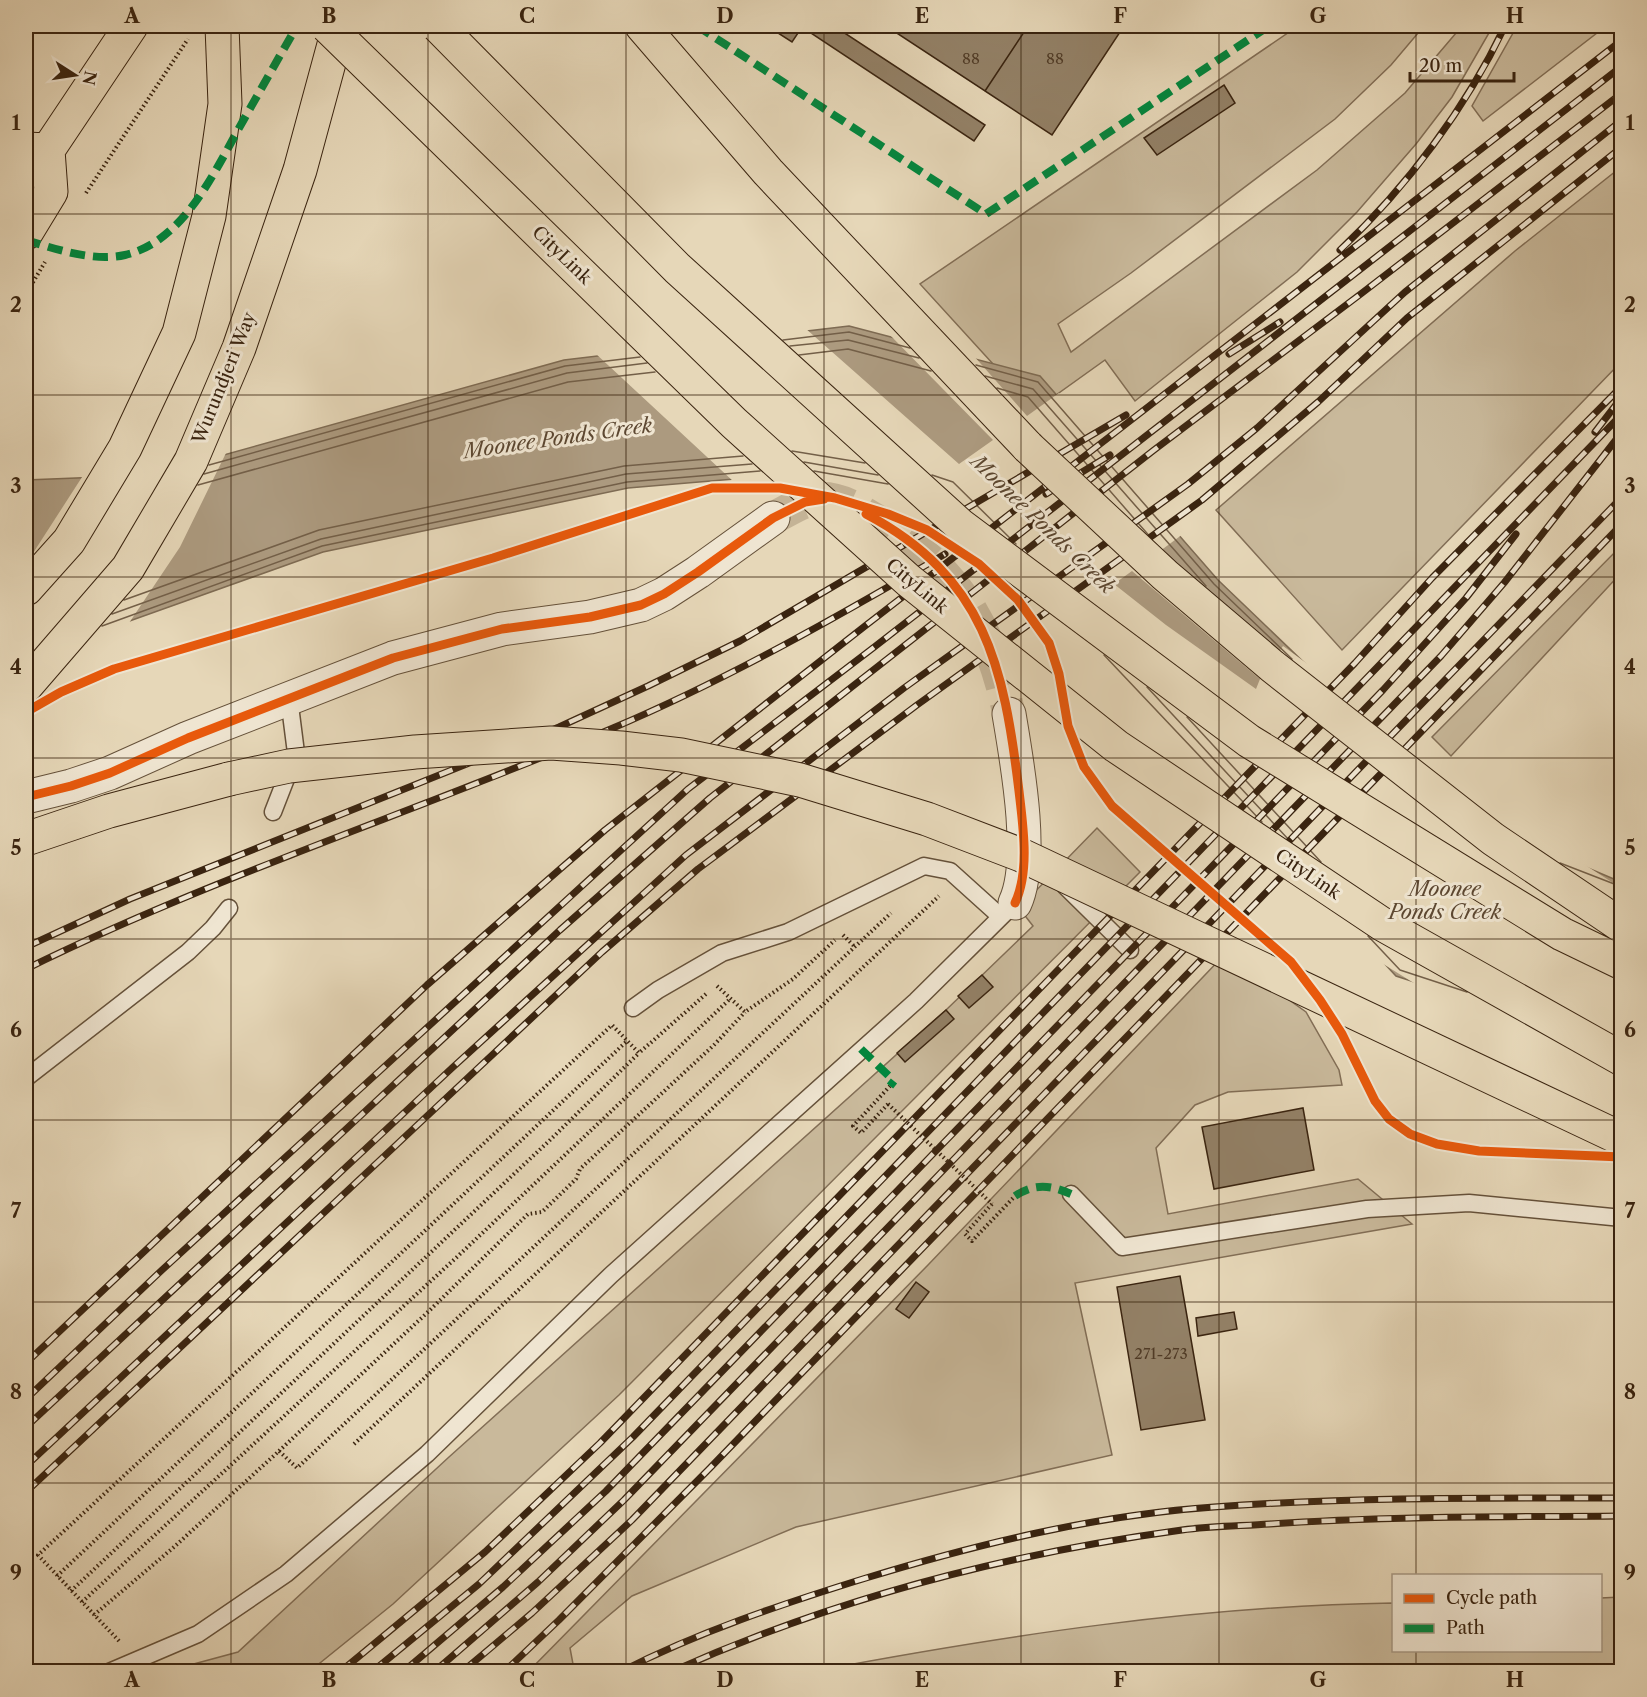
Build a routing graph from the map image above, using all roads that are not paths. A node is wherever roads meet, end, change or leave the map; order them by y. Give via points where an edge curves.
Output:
1 (131, 26) edge
2 (222, 26) edge
3 (309, 26) edge
4 (327, 26) edge
5 (339, 26) edge
6 (438, 26) edge
7 (642, 26) edge
8 (362, 60) junction
9 (33, 153) edge
10 (26, 233) edge
11 (773, 518) tunnel mouth
12 (26, 589) edge
13 (26, 686) edge
14 (289, 698) junction
15 (1009, 714) tunnel mouth
16 (26, 797) edge
17 (273, 812) dead end
18 (1023, 823) junction
19 (26, 839) edge
20 (229, 908) dead end
21 (1008, 910) junction
22 (1622, 926) edge
23 (1130, 950) dead end
24 (1622, 963) edge
25 (633, 1008) dead end
26 (1622, 1059) edge
27 (26, 1078) edge
28 (1622, 1139) edge
29 (1071, 1194) dead end
30 (1622, 1218) edge
31 (109, 1671) edge

1 - 9 main road
2 - 12 main road via 225,104 209,216 179,333 125,448 69,541
3 - 8 main road, bridge
4 - 8 main road, CityLink, bridge
5 - 13 main road, Wurundjeri Way via 300,170 239,348 190,461 128,568
6 - 24 main road, bridge via 677,268 960,525 1249,741 1562,934
7 - 22 main road, bridge via 768,172 893,306 1028,447 1165,575 1272,666 1484,832
8 - 26 main road, CityLink, bridge via 743,431 908,580 1116,746 1382,924
9 - 10 main road via 51,192
11 - 14 street via 690,578 641,605 447,642
14 - 16 street via 110,773
14 - 17 lane via 296,753
15 - 18 street
18 - 21 street via 1022,888
18 - 23 lane via 1040,854 1069,891
19 - 28 main road, bridge via 169,793 289,766 355,757 551,743 681,755 863,798 1021,855
20 - 27 lane via 188,952
21 - 25 lane via 950,872 924,866 788,932 722,953
21 - 31 lane via 916,1001 611,1275 427,1454 286,1574 198,1634
29 - 30 lane via 1122,1247 1367,1209 1469,1203

